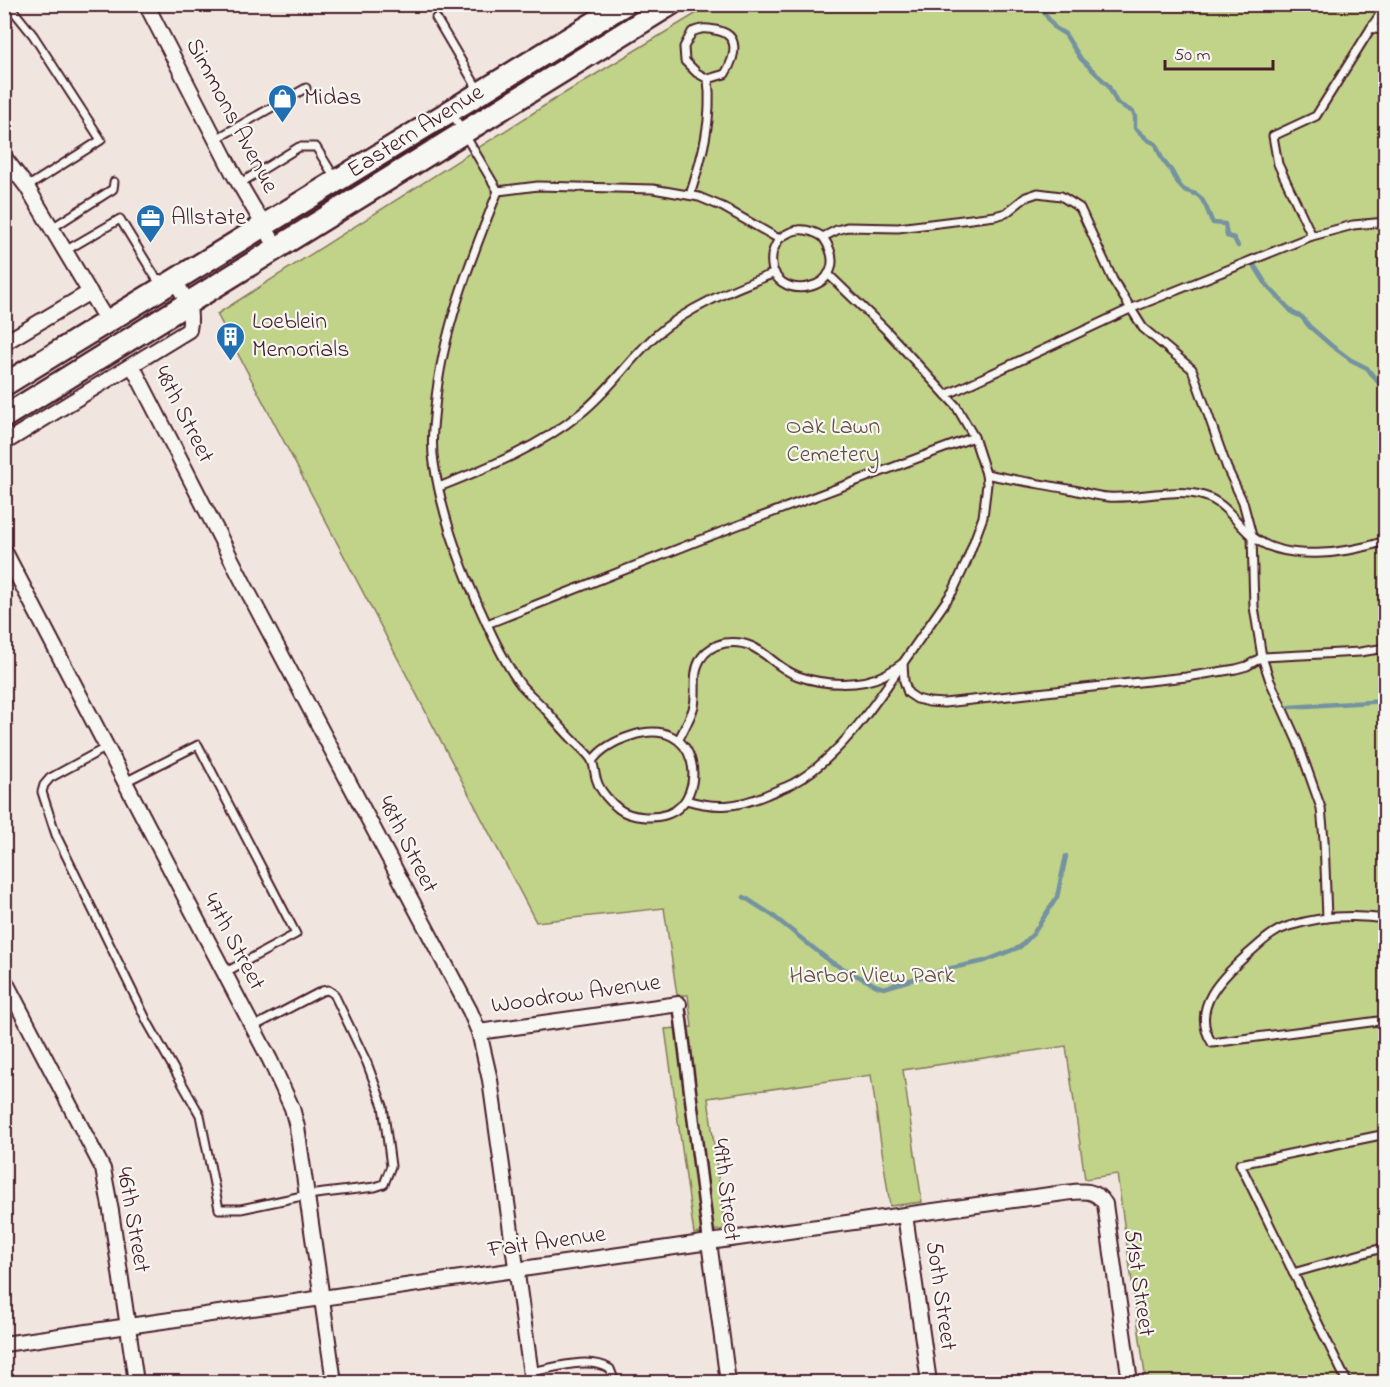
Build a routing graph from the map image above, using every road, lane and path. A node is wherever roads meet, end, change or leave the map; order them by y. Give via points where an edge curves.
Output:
1 (8, 4) edge
2 (146, 4) edge
3 (625, 4) edge
4 (1386, 5) edge
5 (664, 7) edge
6 (436, 18) dead end
7 (1371, 28) junction
8 (1386, 31) edge
9 (708, 79) junction
10 (306, 88) dead end
11 (480, 93) junction
12 (451, 111) junction
13 (463, 133) junction
14 (216, 139) junction
15 (4, 157) edge
16 (114, 182) dead end
17 (337, 182) junction
18 (240, 184) junction
19 (27, 187) junction
20 (498, 191) junction
21 (690, 195) junction
22 (1386, 222) edge
23 (264, 227) junction
24 (52, 228) junction
25 (1312, 236) junction
26 (823, 237) junction
27 (779, 239) junction
28 (277, 249) junction
29 (65, 251) junction
30 (775, 273) junction
31 (828, 274) junction
32 (175, 281) junction
33 (90, 292) junction
34 (188, 303) junction
35 (1131, 309) junction
36 (108, 323) junction
37 (4, 343) edge
38 (120, 345) junction
39 (132, 364) junction
40 (4, 385) edge
41 (946, 395) junction
42 (4, 417) edge
43 (974, 437) junction
44 (4, 443) edge
45 (987, 474) junction
46 (439, 487) junction
47 (1252, 536) junction
48 (1386, 541) edge
49 (4, 550) edge
50 (487, 624) junction
51 (1386, 648) edge
52 (1262, 657) junction
53 (903, 663) junction
54 (679, 739) junction
55 (107, 747) junction
56 (592, 760) junction
57 (125, 782) junction
58 (686, 800) junction
59 (1327, 918) junction
60 (1386, 919) edge
61 (224, 973) junction
62 (4, 979) edge
63 (679, 1004) joint
64 (1386, 1020) edge
65 (253, 1027) junction
66 (479, 1032) junction
67 (1386, 1134) edge
68 (1096, 1193) joint
69 (307, 1195) junction
70 (905, 1215) junction
71 (709, 1242) junction
72 (1386, 1247) edge
73 (516, 1270) junction
74 (1293, 1273) junction
75 (321, 1298) junction
76 (127, 1327) junction
77 (4, 1344) edge
78 (531, 1377) edge
79 (136, 1383) edge
80 (334, 1383) edge
81 (615, 1383) edge
82 (728, 1383) edge
83 (929, 1383) edge
84 (1130, 1383) edge
85 (1347, 1383) edge

1 - 19 lane via 33,35 101,140
2 - 14 street, Simmons Avenue
3 - 11 main road, Eastern Avenue
4 - 7 lane
5 - 13 main road, Eastern Avenue
6 - 11 lane
7 - 8 lane
7 - 25 lane via 1316,116 1273,136 1278,164
9 - 9 lane via 685,61 684,47 692,32 702,27 724,31 732,38 734,47 725,74
9 - 21 lane via 711,98 703,155
10 - 14 lane
11 - 12 main road, Eastern Avenue
12 - 13 lane
12 - 17 main road, Eastern Avenue
13 - 20 lane
13 - 28 main road, Eastern Avenue
14 - 18 street, Simmons Avenue
15 - 19 street
16 - 24 lane via 113,189
17 - 18 lane via 316,147 299,147
17 - 23 main road, Eastern Avenue
18 - 23 street, Simmons Avenue
19 - 24 street
20 - 21 lane via 538,186 594,187
20 - 46 lane via 476,246 442,359 433,430
21 - 27 lane via 723,207
22 - 25 lane via 1353,225
23 - 28 street, Simmons Avenue
23 - 32 main road, Eastern Avenue
24 - 29 street
25 - 35 lane
26 - 27 lane via 813,230 800,229
26 - 31 lane via 832,254
26 - 35 lane via 847,227 898,228 981,218 1006,213 1026,196 1061,196 1080,208
27 - 30 lane via 772,255
28 - 34 main road, Eastern Avenue
29 - 32 lane via 120,219 156,278
29 - 33 street
30 - 31 lane via 790,287 803,289 815,286
30 - 46 lane via 710,302 655,336 602,394 548,437 496,465
31 - 41 lane
32 - 34 street
32 - 36 main road, Eastern Avenue
33 - 36 street
33 - 37 street
34 - 38 main road, Eastern Avenue
34 - 39 street via 189,330
35 - 41 lane
35 - 47 lane via 1143,327 1192,369 1243,502
36 - 38 main road
36 - 40 main road, Eastern Avenue
38 - 42 main road, Eastern Avenue
39 - 44 street
39 - 66 street, 48th Street
41 - 43 lane
43 - 45 lane
43 - 50 lane
45 - 47 lane via 1109,497 1207,496 1230,512
45 - 53 lane via 982,517 966,563 953,591
46 - 50 lane via 453,541
47 - 48 lane via 1291,552 1317,553 1338,553
47 - 52 lane via 1254,607
49 - 55 street, 47th Street
50 - 56 lane via 523,687
51 - 52 lane
52 - 53 lane via 1248,666 1186,677 944,703 917,699 909,693 903,681
52 - 59 lane via 1321,808
53 - 54 lane via 882,676 860,682 821,682 796,675 746,643 717,645 700,660 694,705
53 - 58 lane via 854,729 820,765 792,784 748,803 705,806
54 - 56 lane via 666,733 639,733 613,743
54 - 58 lane via 687,748 692,767 693,779
55 - 57 street, 47th Street
55 - 69 lane via 50,778 42,792 56,835 81,888 148,1023 200,1115 219,1209 241,1209
56 - 58 lane via 604,794 620,810 632,815 666,815
57 - 61 street, 47th Street
57 - 61 lane via 198,745 296,934
59 - 60 lane via 1348,915
59 - 64 lane via 1274,931 1230,969 1210,994 1205,1032 1212,1043
61 - 65 street, 47th Street
62 - 76 street, 46th Street via 103,1169
63 - 66 street, Woodrow Avenue
63 - 71 street, 49th Street
65 - 69 street, 47th Street via 292,1108
65 - 69 lane via 328,990 334,994 367,1063 383,1106 392,1166 384,1184
66 - 73 street, 48th Street via 490,1080
67 - 74 lane via 1240,1164
68 - 70 street, Fait Avenue via 1064,1193
68 - 84 street, 51st Street via 1105,1204
69 - 75 street, 47th Street
70 - 71 street, Fait Avenue
70 - 83 street, 50th Street
71 - 73 street, Fait Avenue
71 - 82 street, 49th Street
72 - 74 lane
73 - 75 street, Fait Avenue
73 - 78 street, 48th Street
74 - 85 lane
75 - 76 street, Fait Avenue
75 - 80 street, 47th Street
76 - 77 street, Fait Avenue
76 - 79 street, 46th Street
78 - 81 lane via 569,1365 603,1364 614,1374

